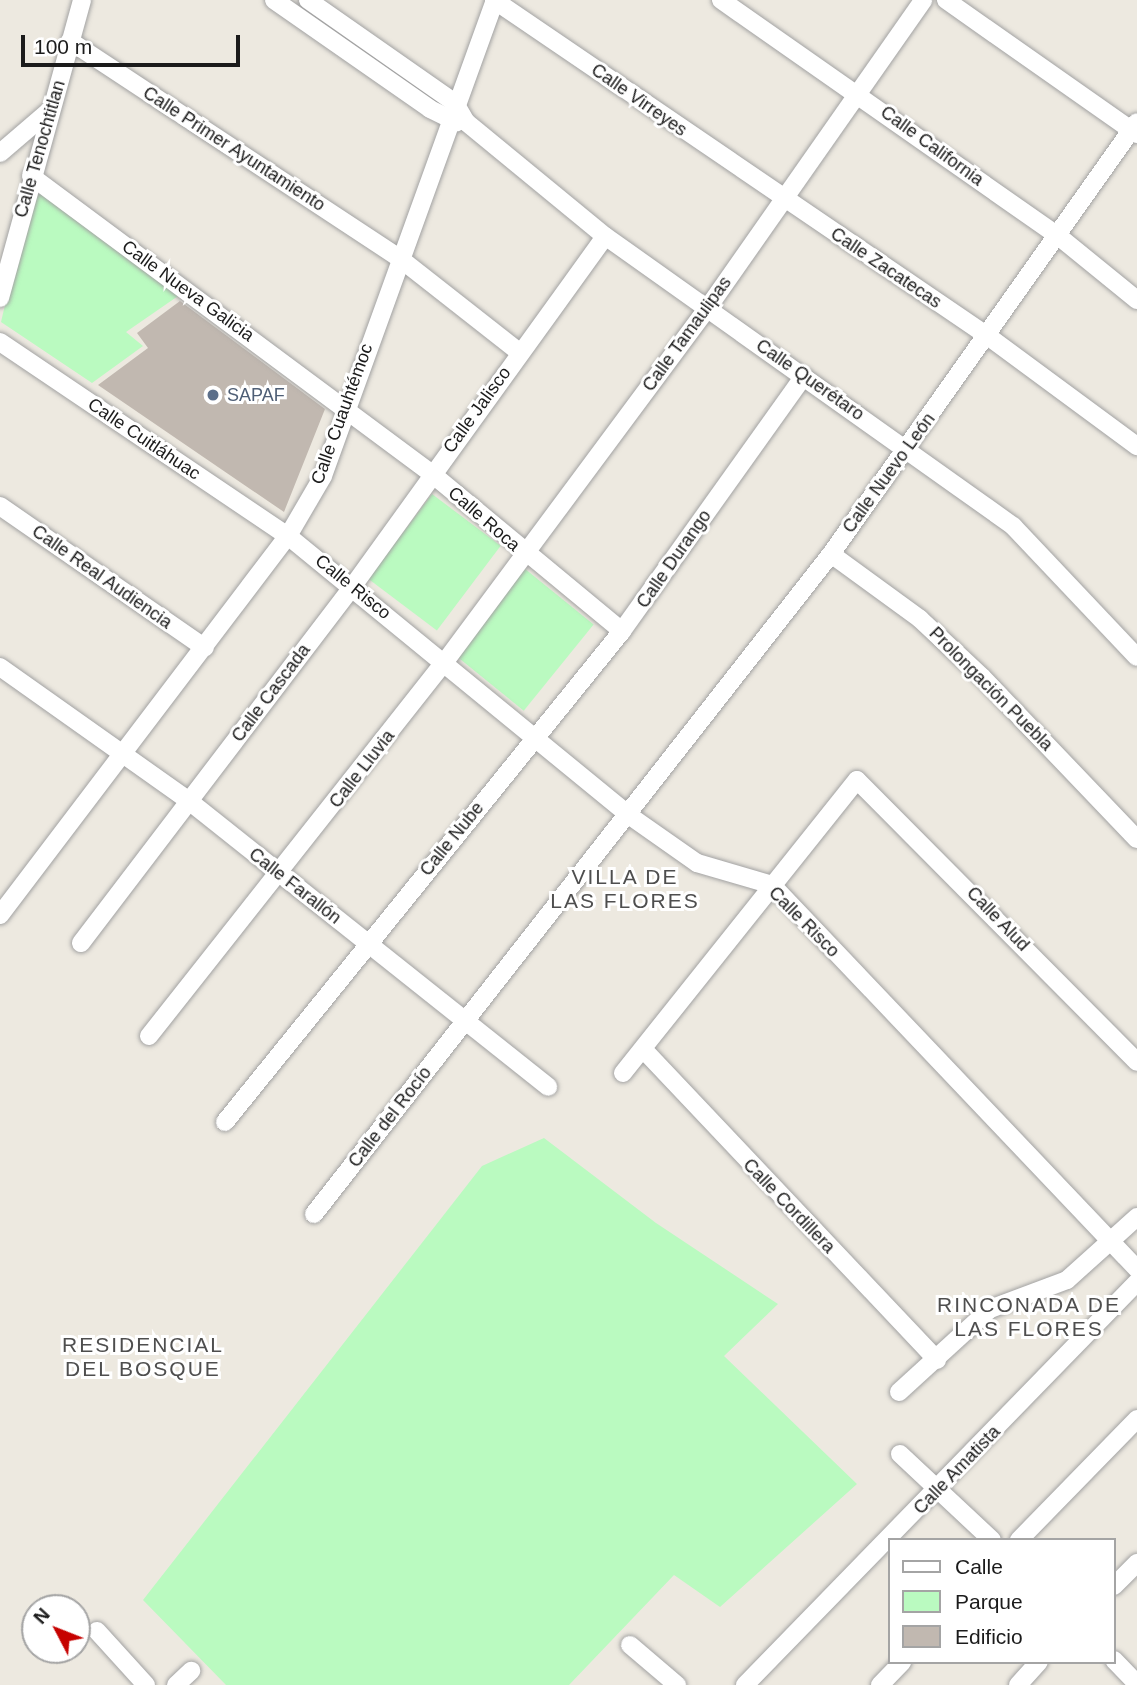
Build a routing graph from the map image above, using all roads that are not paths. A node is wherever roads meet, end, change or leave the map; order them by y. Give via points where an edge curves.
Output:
1 (82, 0) edge
2 (274, 0) edge
3 (307, 0) edge
4 (494, 0) edge
5 (721, 0) edge
6 (923, 0) edge
7 (946, 0) edge
8 (70, 41) junction
9 (861, 94) junction
10 (455, 103) junction
11 (50, 111) junction
12 (457, 122) junction
13 (1135, 129) edge
14 (0, 153) edge
15 (31, 176) junction
16 (783, 200) junction
17 (1057, 235) junction
18 (605, 236) junction
19 (398, 257) junction
20 (0, 298) edge
21 (1137, 300) edge
22 (706, 309) junction
23 (989, 337) junction
24 (0, 341) edge
25 (519, 352) junction
26 (804, 376) junction
27 (345, 407) junction
28 (1137, 446) edge
29 (907, 448) junction
30 (431, 473) junction
31 (0, 506) edge
32 (288, 536) junction
33 (523, 553) junction
34 (831, 554) junction
35 (353, 586) junction
36 (622, 631) junction
37 (205, 648) junction
38 (1137, 657) edge
39 (444, 663) junction
40 (0, 667) edge
41 (535, 736) junction
42 (122, 752) junction
43 (189, 801) junction
44 (630, 816) junction
45 (1137, 839) edge
46 (279, 874) junction
47 (772, 885) junction
48 (0, 915) edge
49 (81, 943) dead end
50 (368, 943) junction
51 (467, 1020) junction
52 (149, 1036) dead end
53 (643, 1049) junction
54 (1137, 1062) edge
55 (623, 1073) dead end
56 (548, 1087) dead end
57 (225, 1122) dead end
58 (314, 1214) dead end
59 (1137, 1217) edge
60 (1111, 1242) junction
61 (1137, 1269) edge
62 (1137, 1282) edge
63 (937, 1360) junction
64 (899, 1392) dead end
65 (1137, 1419) edge
66 (900, 1454) dead end
67 (939, 1489) junction
68 (890, 1538) edge
69 (990, 1538) edge
70 (1021, 1538) edge
71 (888, 1541) edge
72 (1137, 1563) edge
73 (1116, 1584) edge
74 (97, 1631) dead end
75 (630, 1645) dead end
76 (1116, 1662) edge
77 (900, 1664) edge
78 (1037, 1664) edge
79 (191, 1671) dead end
80 (1137, 1684) edge
81 (146, 1685) edge
82 (176, 1685) edge
83 (677, 1685) edge
84 (745, 1685) edge
85 (880, 1685) edge
86 (1018, 1685) edge

1 - 8 street, Calle Tenochtitlan
2 - 12 street, Calle Querétaro
3 - 10 street
4 - 10 street, Calle Cuauhtémoc
4 - 16 street, Calle Virreyes
5 - 9 street, Calle California
6 - 9 street, Calle Tamaulipas
7 - 13 street
8 - 11 street, Calle Tenochtitlan
8 - 19 street, Calle Primer Ayuntamiento
9 - 16 street, Calle Tamaulipas
9 - 17 street, Calle California
10 - 12 street, Calle Cuauhtémoc
11 - 14 street
11 - 15 street, Calle Tenochtitlan
12 - 18 street, Calle Querétaro
12 - 19 street, Calle Cuauhtémoc
13 - 17 street, Calle Nuevo León
15 - 20 street, Calle Tenochtitlan
15 - 27 street, Calle Nueva Galicia
16 - 22 street, Calle Tamaulipas
16 - 23 street, Calle Zacatecas
17 - 21 street, Calle California
17 - 23 street, Calle Nuevo León
18 - 22 street, Calle Querétaro
18 - 25 street, Calle Jalisco
19 - 25 street, Calle Primer Ayuntamiento
19 - 27 street, Calle Cuauhtémoc
22 - 26 street, Calle Querétaro
22 - 33 street, Calle Tamaulipas
23 - 28 street, Calle Zacatecas
23 - 29 street, Calle Nuevo León
24 - 32 street, Calle Cuitláhuac
25 - 30 street, Calle Jalisco
26 - 29 street, Calle Querétaro
26 - 36 street, Calle Durango
27 - 30 street, Calle Roca
27 - 32 street, Calle Cuauhtémoc via 324,476
29 - 34 street, Calle Nuevo León
29 - 38 street, Calle Querétaro via 1013,526
30 - 33 street, Calle Roca
30 - 35 street, Calle Jalisco
31 - 37 street, Calle Real Audiencia
32 - 35 street, Calle Risco
32 - 37 street, Calle Cuauhtémoc
33 - 36 street, Calle Roca
33 - 39 street, Calle Tamaulipas
34 - 44 street, Calle Nuevo León
34 - 45 street, Prolongación Puebla via 920,620 982,677
35 - 39 street, Calle Risco
35 - 43 street, Calle Cascada
36 - 41 street, Calle Durango
37 - 42 street, Calle Cuauhtémoc
39 - 41 street, Calle Risco
39 - 46 street, Calle Lluvia
40 - 42 street, Calle Farallón
41 - 44 street, Calle Risco
41 - 50 street, Calle Nube
42 - 43 street, Calle Farallón
42 - 48 street, Calle Cuauhtémoc
43 - 46 street, Calle Farallón
43 - 49 street, Calle Cascada
44 - 47 street, Calle Risco via 697,863
44 - 51 street, Calle del Rocío
46 - 50 street, Calle Farallón
46 - 52 street, Calle Lluvia
47 - 53 street
47 - 54 street, Calle Alud via 857,780
47 - 60 street, Calle Risco
50 - 51 street, Calle Farallón
50 - 57 street, Calle Nube
51 - 56 street, Calle Farallón
51 - 58 street, Calle del Rocío
53 - 55 street
53 - 63 street, Calle Cordillera
59 - 60 street
60 - 61 street, Calle Risco
60 - 63 street via 1067,1280 990,1309
62 - 67 street, Calle Amatista
63 - 64 street
65 - 70 street
66 - 67 street
67 - 68 street, Calle Amatista
67 - 69 street
71 - 84 street, Calle Amatista
72 - 73 street
74 - 81 street
75 - 83 street
76 - 80 street
77 - 85 street
78 - 86 street
79 - 82 street

